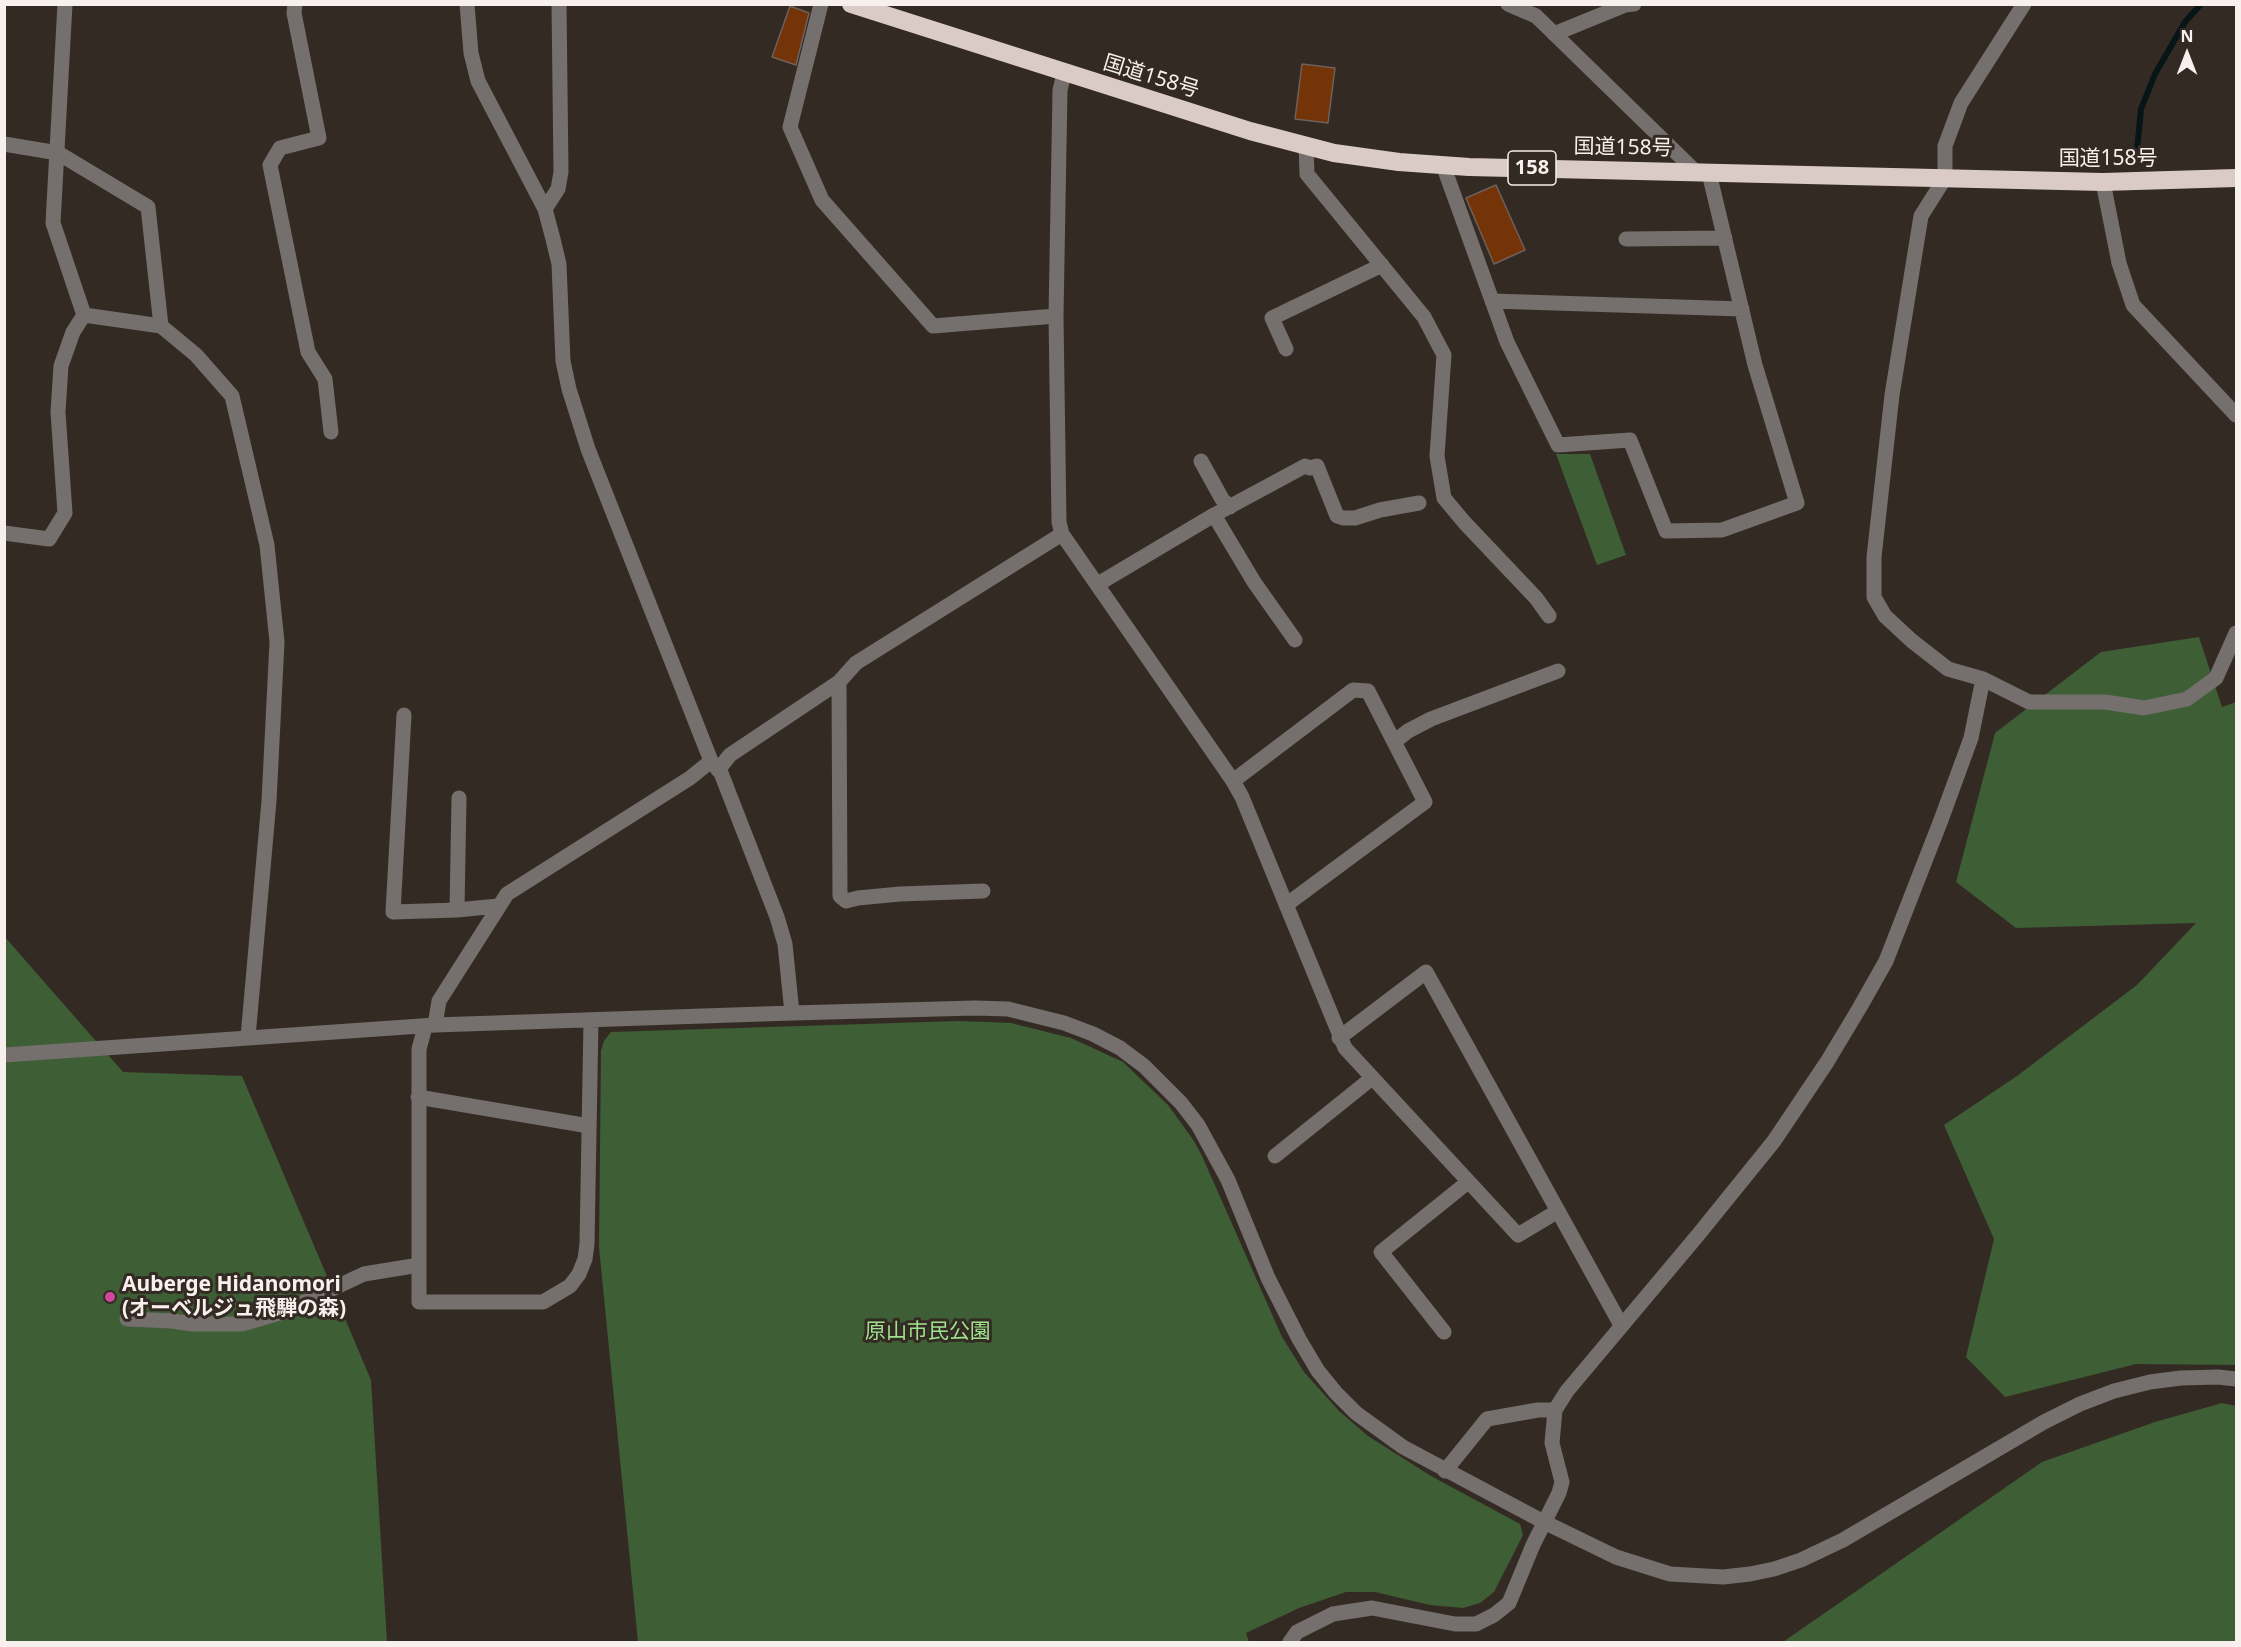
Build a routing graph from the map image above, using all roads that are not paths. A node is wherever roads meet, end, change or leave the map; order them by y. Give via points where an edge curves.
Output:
1 (65, 4) edge
2 (295, 4) edge
3 (467, 4) edge
4 (559, 4) edge
5 (821, 4) edge
6 (851, 4) edge
7 (1508, 4) edge
8 (1634, 4) edge
9 (2024, 4) edge
10 (1625, 5) edge
11 (1554, 34) junction
12 (1064, 74) junction
13 (4, 144) edge
14 (1306, 146) junction
15 (58, 153) junction
16 (1443, 165) junction
17 (1703, 172) junction
18 (1945, 178) junction
19 (2236, 178) edge
20 (2103, 182) junction
21 (544, 209) junction
22 (1725, 238) junction
23 (1626, 239) dead end
24 (1382, 265) junction
25 (1492, 301) junction
26 (1742, 309) junction
27 (84, 315) junction
28 (1056, 316) junction
29 (161, 326) junction
30 (1286, 349) dead end
31 (2236, 416) edge
32 (331, 432) dead end
33 (1200, 461) dead end
34 (1419, 503) dead end
35 (1230, 507) junction
36 (1214, 515) junction
37 (4, 533) edge
38 (1062, 534) junction
39 (1098, 584) junction
40 (1549, 616) dead end
41 (2236, 633) edge
42 (1295, 640) dead end
43 (1558, 672) dead end
44 (1983, 679) junction
45 (839, 682) junction
46 (404, 715) dead end
47 (1394, 742) junction
48 (714, 765) junction
49 (1233, 781) junction
50 (459, 798) dead end
51 (983, 891) dead end
52 (1286, 905) junction
53 (498, 906) junction
54 (457, 910) junction
55 (792, 1013) junction
56 (591, 1021) junction
57 (430, 1026) junction
58 (248, 1037) junction
59 (1339, 1038) junction
60 (4, 1055) edge
61 (1372, 1078) junction
62 (418, 1097) junction
63 (589, 1126) junction
64 (1275, 1156) dead end
65 (1468, 1182) junction
66 (1558, 1211) junction
67 (419, 1265) junction
68 (128, 1319) dead end
69 (1622, 1325) junction
70 (1444, 1332) dead end
71 (2236, 1379) edge
72 (1555, 1410) junction
73 (1445, 1471) junction
74 (1544, 1522) junction
75 (1290, 1642) edge

1 - 15 street
2 - 32 street via 319,138 280,148 270,165 308,352 325,379
3 - 21 street via 478,81
4 - 21 street via 561,172 558,189
5 - 28 street via 790,127 822,200 933,326
6 - 12 highway, 国道158号 / 158
7 - 11 street via 1536,16
8 - 10 street
9 - 18 street via 1960,103 1946,146
10 - 11 street
11 - 17 street
12 - 14 highway, 国道158号 / 158
12 - 28 street via 1060,90
13 - 15 street
14 - 16 highway, 国道158号 / 158 via 1388,161
14 - 24 street via 1307,174
15 - 27 street via 53,224
15 - 29 street via 148,207
16 - 17 highway, 国道158号 / 158
16 - 25 street
17 - 18 highway, 国道158号 / 158
17 - 22 street
18 - 20 highway, 国道158号 / 158
18 - 44 street via 1921,216 1892,394 1874,557 1874,597 1885,616 1948,669
19 - 20 highway, 国道158号 / 158
20 - 31 street via 2119,263 2133,305
21 - 48 street via 559,264 563,361 569,389 588,449
22 - 23 street
22 - 26 street
24 - 30 street via 1272,318
24 - 40 street via 1424,317 1444,355 1437,456 1444,498
25 - 26 street
25 - 26 street via 1507,342 1558,445 1630,440 1666,531 1722,530 1797,503
27 - 29 street
27 - 37 street via 73,332 61,366 58,412 65,513 49,539
28 - 38 street
29 - 58 street via 196,355 232,396 267,545 277,653 269,801
33 - 35 street
34 - 35 street via 1355,518 1337,516 1317,466 1305,466
35 - 36 street
36 - 39 street
36 - 42 street
38 - 39 street
38 - 45 street via 856,663
39 - 49 street
41 - 44 street via 2216,678 2187,699 2144,708 2105,702 2029,702
43 - 47 street via 1431,719
44 - 69 street via 1971,738 1886,961 1827,1062 1774,1141
45 - 48 street
45 - 51 street via 840,896 846,901 900,894
46 - 54 street via 393,912
47 - 49 street via 1368,691 1353,690
47 - 52 street via 1425,802
48 - 53 street via 507,894
48 - 55 street via 782,935
49 - 52 street
50 - 54 street
52 - 59 street
53 - 54 street
53 - 57 street via 439,1001
55 - 56 street
55 - 73 street via 1008,1010 1064,1023 1120,1048 1164,1084 1198,1125 1228,1180 1278,1298 1318,1371 1356,1413
56 - 57 street
56 - 63 street
57 - 58 street
57 - 62 street via 419,1049
58 - 60 street
59 - 61 street
59 - 66 street via 1426,972
61 - 64 street
61 - 65 street
62 - 63 street
62 - 67 street
63 - 67 street via 587,1244 579,1274 570,1286 543,1302 419,1302
65 - 66 street via 1518,1235
65 - 70 street via 1381,1252
66 - 69 street
67 - 68 street via 364,1274 283,1312 242,1324
69 - 72 street
71 - 74 street via 2150,1382 2080,1404 1843,1540 1801,1560 1750,1574 1670,1574 1616,1557
72 - 73 street via 1487,1419
72 - 74 street via 1552,1443 1562,1482
73 - 74 street
74 - 75 street via 1509,1603 1476,1624 1455,1624 1372,1608 1333,1614 1297,1632

